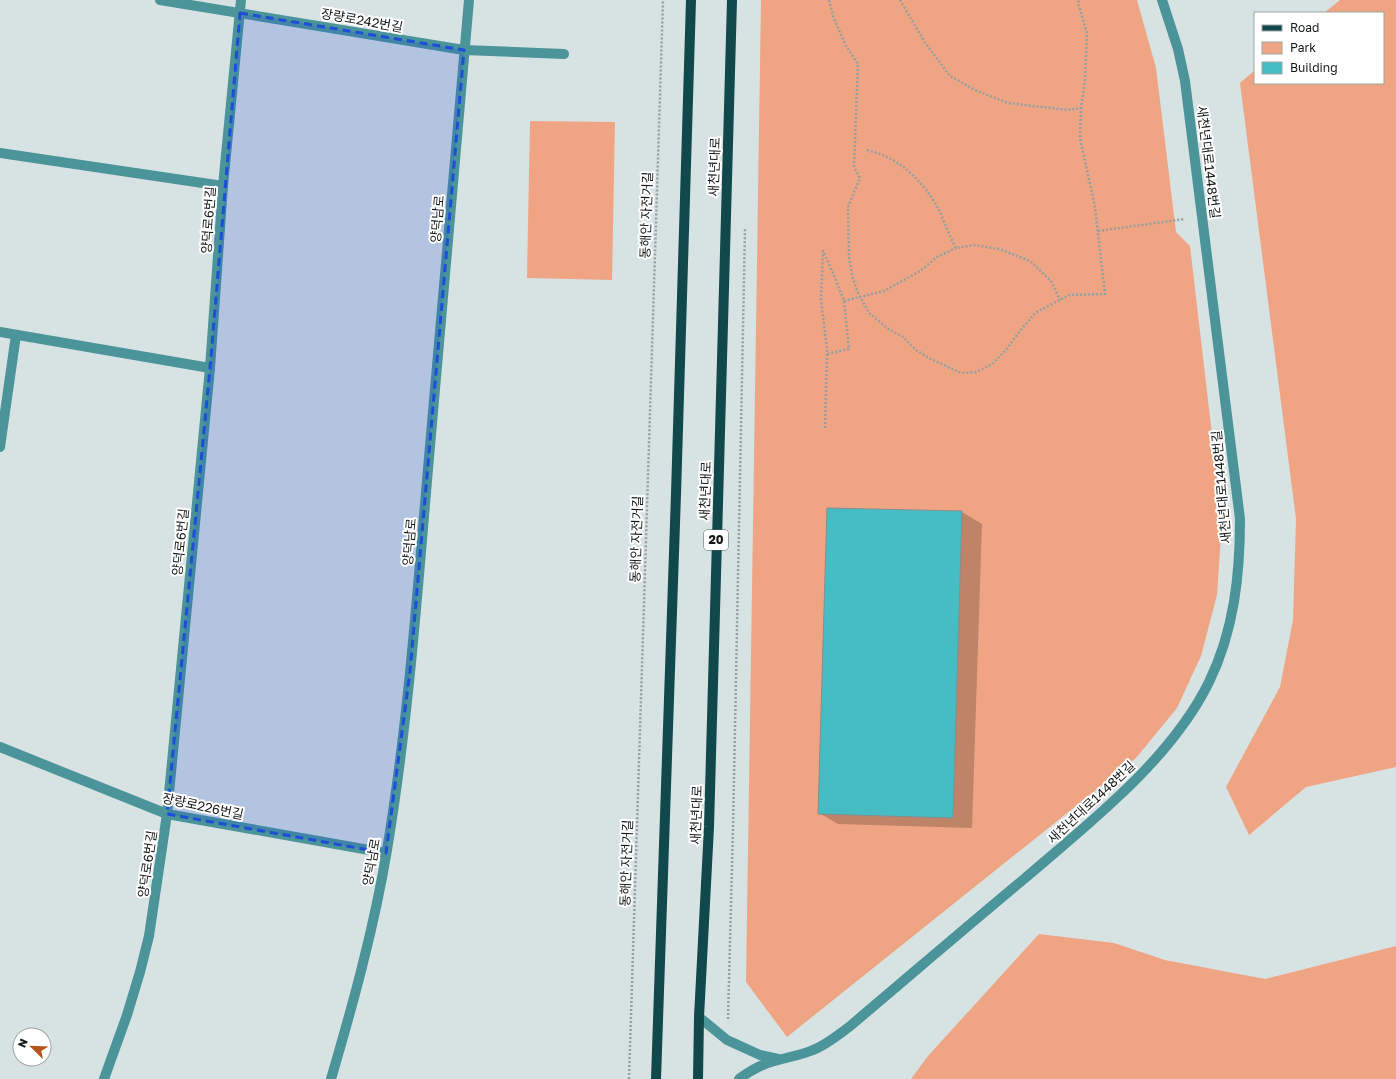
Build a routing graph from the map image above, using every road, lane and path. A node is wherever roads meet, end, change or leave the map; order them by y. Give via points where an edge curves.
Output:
1 (160, 0) edge
2 (241, 0) edge
3 (468, 0) edge
4 (662, 0) edge
5 (691, 0) edge
6 (732, 0) edge
7 (829, 0) edge
8 (900, 0) edge
9 (1075, 0) edge
10 (1162, 0) edge
11 (1078, 2) edge
12 (240, 13) junction
13 (464, 50) junction
14 (564, 54) dead end
15 (1081, 108) junction
16 (867, 150) dead end
17 (0, 153) edge
18 (223, 186) junction
19 (1203, 216) junction
20 (745, 223) dead end
21 (1098, 231) junction
22 (956, 248) junction
23 (860, 298) junction
24 (1060, 300) junction
25 (844, 301) junction
26 (0, 332) edge
27 (16, 335) junction
28 (827, 354) junction
29 (210, 368) junction
30 (825, 428) dead end
31 (0, 447) edge
32 (0, 747) edge
33 (167, 814) junction
34 (386, 853) junction
35 (699, 1018) junction
36 (727, 1040) junction
37 (780, 1060) junction
38 (104, 1079) edge
39 (331, 1079) edge
40 (629, 1079) edge
41 (656, 1079) edge
42 (698, 1079) edge
43 (739, 1079) edge

1 - 12 street, 장량로242번길
2 - 12 street, 양덕로6번길
3 - 13 street, 양덕남로
4 - 40 path, 동해안 자전거길
5 - 41 main road
6 - 35 main road, 새천년대로 / 20 via 709,827
7 - 23 path via 846,46 858,64 854,167 860,178 848,207 849,258
8 - 15 path via 924,41 950,76 977,92 1008,103 1066,110
9 - 11 path
10 - 19 street, 새천년대로1448번길 via 1178,49 1185,81
11 - 15 path via 1087,33
12 - 13 street, 장량로242번길
12 - 18 street, 양덕로6번길
13 - 14 street, 장량로242번길
13 - 34 street, 양덕남로 via 410,672
15 - 21 path via 1080,138
16 - 22 path via 904,167 921,184 939,211
17 - 18 street
18 - 29 street, 양덕로6번길
19 - 21 path
19 - 37 street, 새천년대로1448번길 via 1240,525 1240,551 1232,614 1228,633 1209,682 1180,729 1111,804 849,1027 815,1050
20 - 36 path
21 - 24 path via 1104,294 1069,295
22 - 23 path via 884,291
22 - 24 path via 974,245 999,249 1030,261 1051,281
23 - 24 path via 869,313 903,337 916,350 961,373 976,372 992,364 1035,312
23 - 25 path
25 - 28 path via 849,349
25 - 28 path via 823,252 821,300
26 - 27 street
27 - 29 street
27 - 31 street
28 - 30 path
29 - 33 street, 양덕로6번길
32 - 33 street, 장량로226번길
33 - 34 street, 장량로226번길
33 - 38 street, 양덕로6번길 via 147,944 127,1014
34 - 39 street, 양덕남로 via 364,959
35 - 36 street, 새천년대로1448번길
35 - 42 main road, 새천년대로 / 20
36 - 37 street, 새천년대로1448번길 via 760,1055
37 - 43 street, 새천년대로1448번길 via 749,1071

